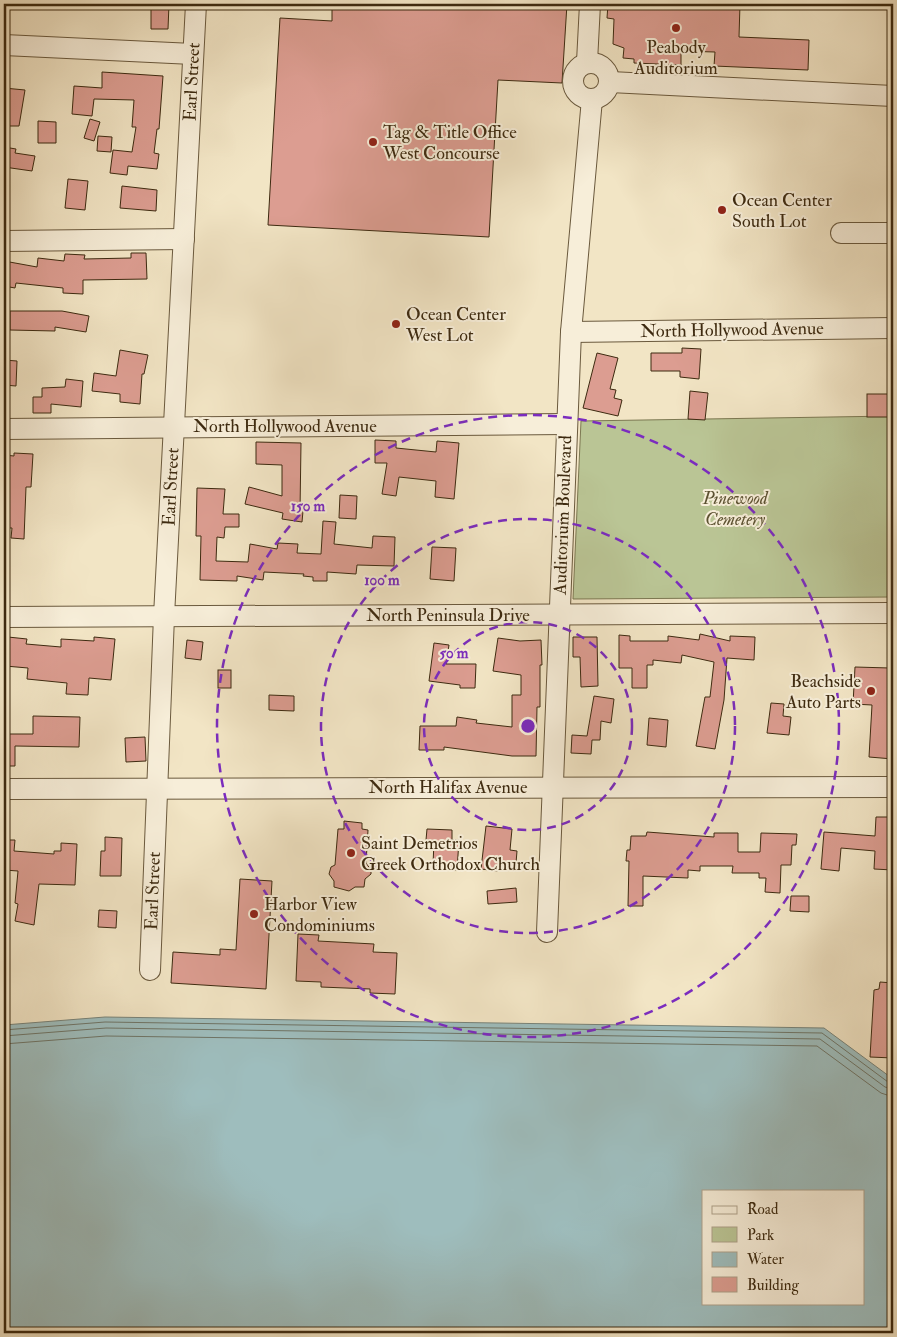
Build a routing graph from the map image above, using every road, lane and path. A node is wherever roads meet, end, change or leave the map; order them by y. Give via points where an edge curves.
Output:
1 (196, 4) edge
2 (590, 4) edge
3 (4, 45) edge
4 (194, 54) junction
5 (587, 62) junction
6 (610, 82) junction
7 (893, 96) edge
8 (592, 99) junction
9 (841, 233) dead end
10 (893, 233) edge
11 (184, 239) junction
12 (4, 241) edge
13 (893, 328) edge
14 (571, 332) junction
15 (566, 424) junction
16 (175, 427) junction
17 (4, 429) edge
18 (893, 613) edge
19 (560, 614) junction
20 (164, 616) junction
21 (4, 617) edge
22 (554, 787) junction
23 (157, 788) junction
24 (893, 788) edge
25 (4, 789) edge
26 (547, 932) dead end
27 (150, 970) dead end

1 - 4 street, Earl Street
2 - 5 street
3 - 4 street
4 - 11 street, Earl Street
5 - 6 street via 603,67
5 - 8 street via 577,69 572,80 580,96
6 - 7 street
6 - 8 street via 602,96
8 - 14 street, Auditorium Boulevard
9 - 10 street
11 - 12 street
11 - 16 street, Earl Street
13 - 14 street, North Hollywood Avenue
14 - 15 street, Auditorium Boulevard
15 - 16 street, North Hollywood Avenue
15 - 19 street, Auditorium Boulevard
16 - 17 street, North Hollywood Avenue
16 - 20 street, Earl Street
18 - 19 street, North Peninsula Drive
19 - 20 street, North Peninsula Drive
19 - 22 street, Auditorium Boulevard
20 - 21 street, North Peninsula Drive
20 - 23 street, Earl Street
22 - 23 street, North Halifax Avenue
22 - 24 street, North Halifax Avenue
22 - 26 street, Auditorium Boulevard
23 - 25 street, North Halifax Avenue
23 - 27 street, Earl Street

